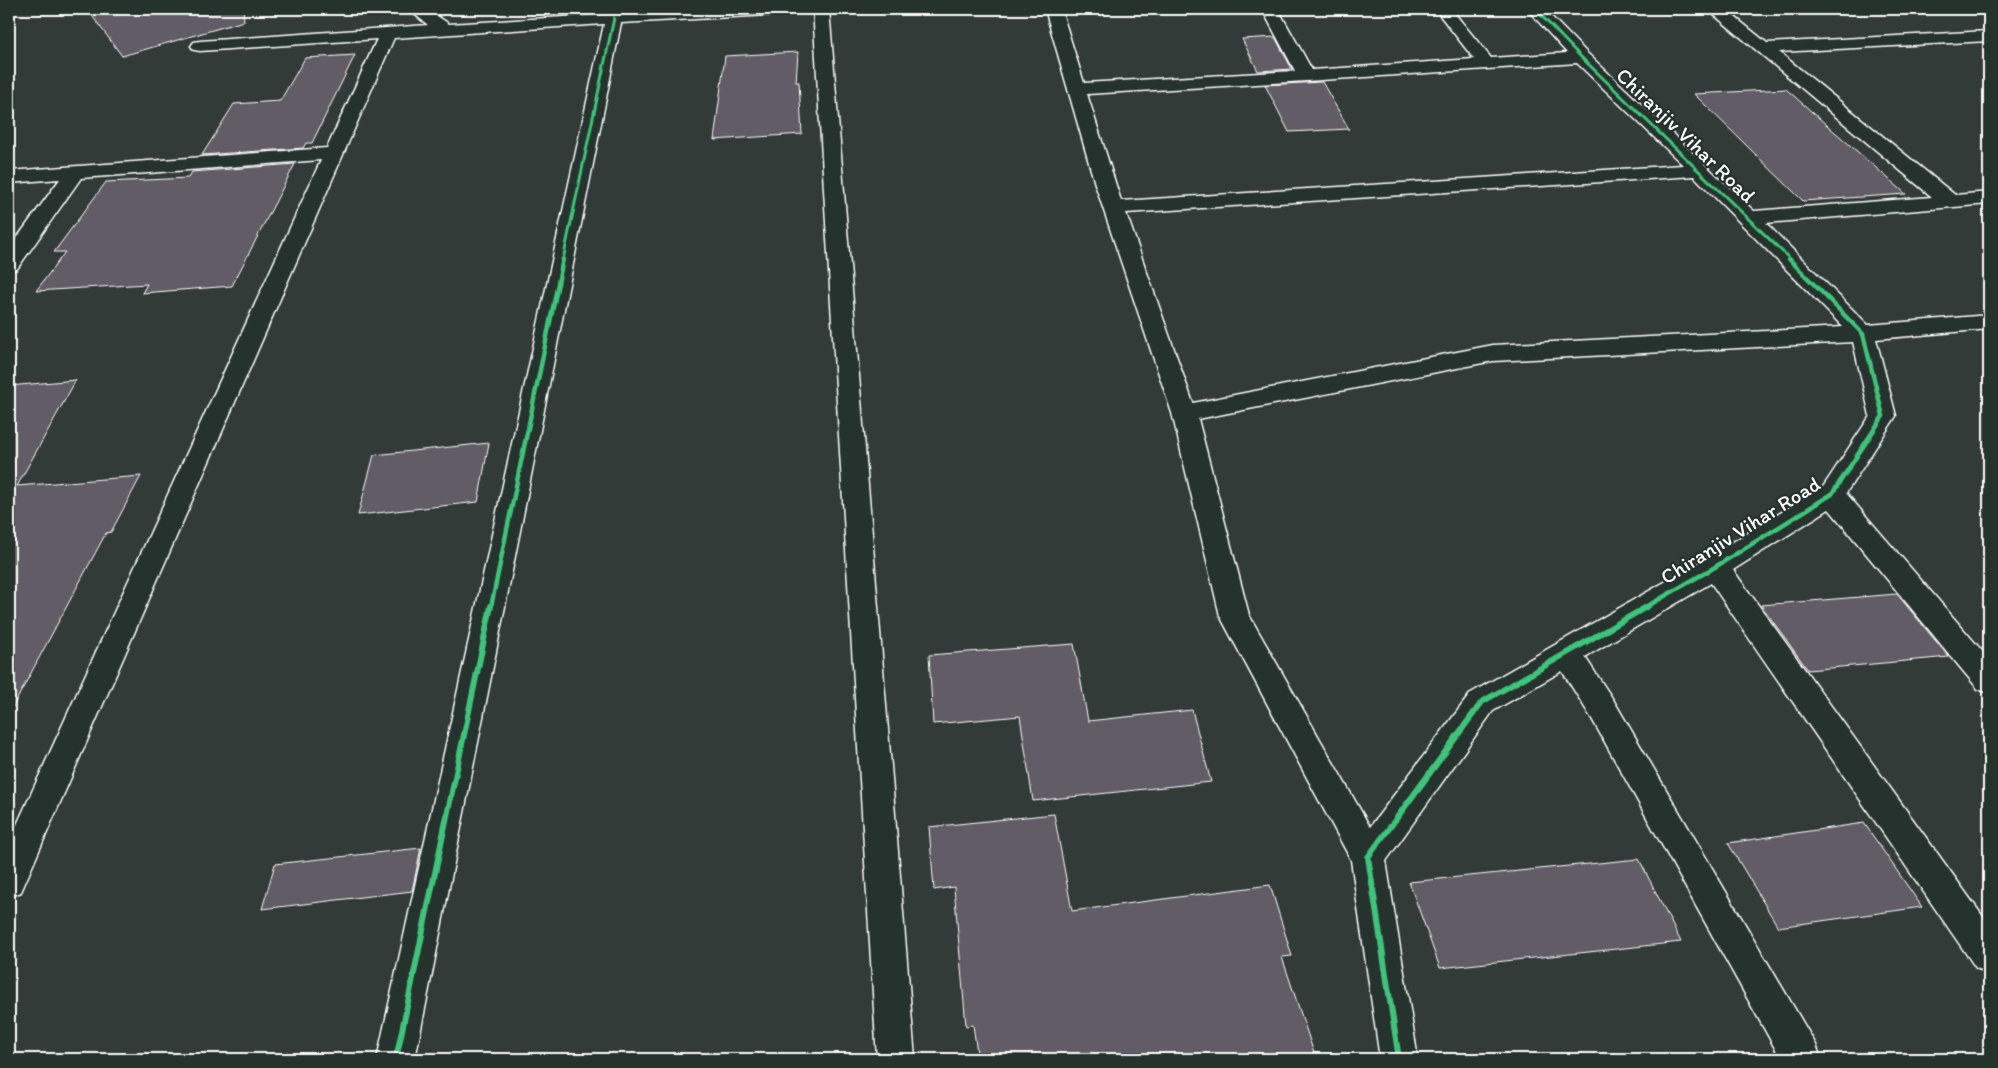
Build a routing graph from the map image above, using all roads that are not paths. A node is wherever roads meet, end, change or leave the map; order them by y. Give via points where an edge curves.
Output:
1 (416, 9) edge
2 (788, 9) edge
3 (821, 9) edge
4 (1053, 9) edge
5 (1270, 9) edge
6 (1443, 9) edge
7 (1535, 9) edge
8 (1716, 9) edge
9 (614, 18) junction
10 (446, 30) junction
11 (388, 33) junction
12 (1989, 36) edge
13 (200, 46) dead end
14 (1765, 48) junction
15 (1581, 57) junction
16 (1487, 64) junction
17 (1306, 76) junction
18 (1076, 88) junction
19 (334, 153) junction
20 (1700, 170) junction
21 (75, 172) junction
22 (9, 177) edge
23 (1989, 198) edge
24 (1950, 200) junction
25 (1114, 208) junction
26 (1749, 218) junction
27 (9, 264) edge
28 (1989, 322) edge
29 (1863, 334) junction
30 (1184, 413) junction
31 (1832, 494) junction
32 (1715, 567) junction
33 (1566, 652) junction
34 (1989, 680) edge
35 (1368, 857) junction
36 (9, 880) edge
37 (1989, 955) edge
38 (396, 1059) edge
39 (896, 1059) edge
40 (1399, 1059) edge
41 (1802, 1059) edge

1 - 10 street
2 - 9 street
3 - 39 street
4 - 18 street
5 - 17 street
6 - 16 street
7 - 15 street, Chiranjiv Vihar Road
8 - 14 street
9 - 10 street
9 - 38 street
10 - 11 street
11 - 13 street
11 - 19 street
12 - 14 street
14 - 24 street
15 - 16 street
15 - 20 street, Chiranjiv Vihar Road
16 - 17 street
17 - 18 street
18 - 25 street
19 - 21 street
19 - 36 street
20 - 25 street
20 - 26 street, Chiranjiv Vihar Road
21 - 22 street
21 - 27 street
23 - 24 street
24 - 26 street
25 - 30 street
26 - 29 street, Chiranjiv Vihar Road
28 - 29 street
29 - 30 street via 1493,353
29 - 31 street, Chiranjiv Vihar Road via 1883,416
30 - 35 street via 1235,616
31 - 32 street, Chiranjiv Vihar Road
31 - 34 street
32 - 33 street, Chiranjiv Vihar Road
32 - 37 street
33 - 35 street, Chiranjiv Vihar Road via 1482,702
33 - 41 street via 1603,710
35 - 40 street

